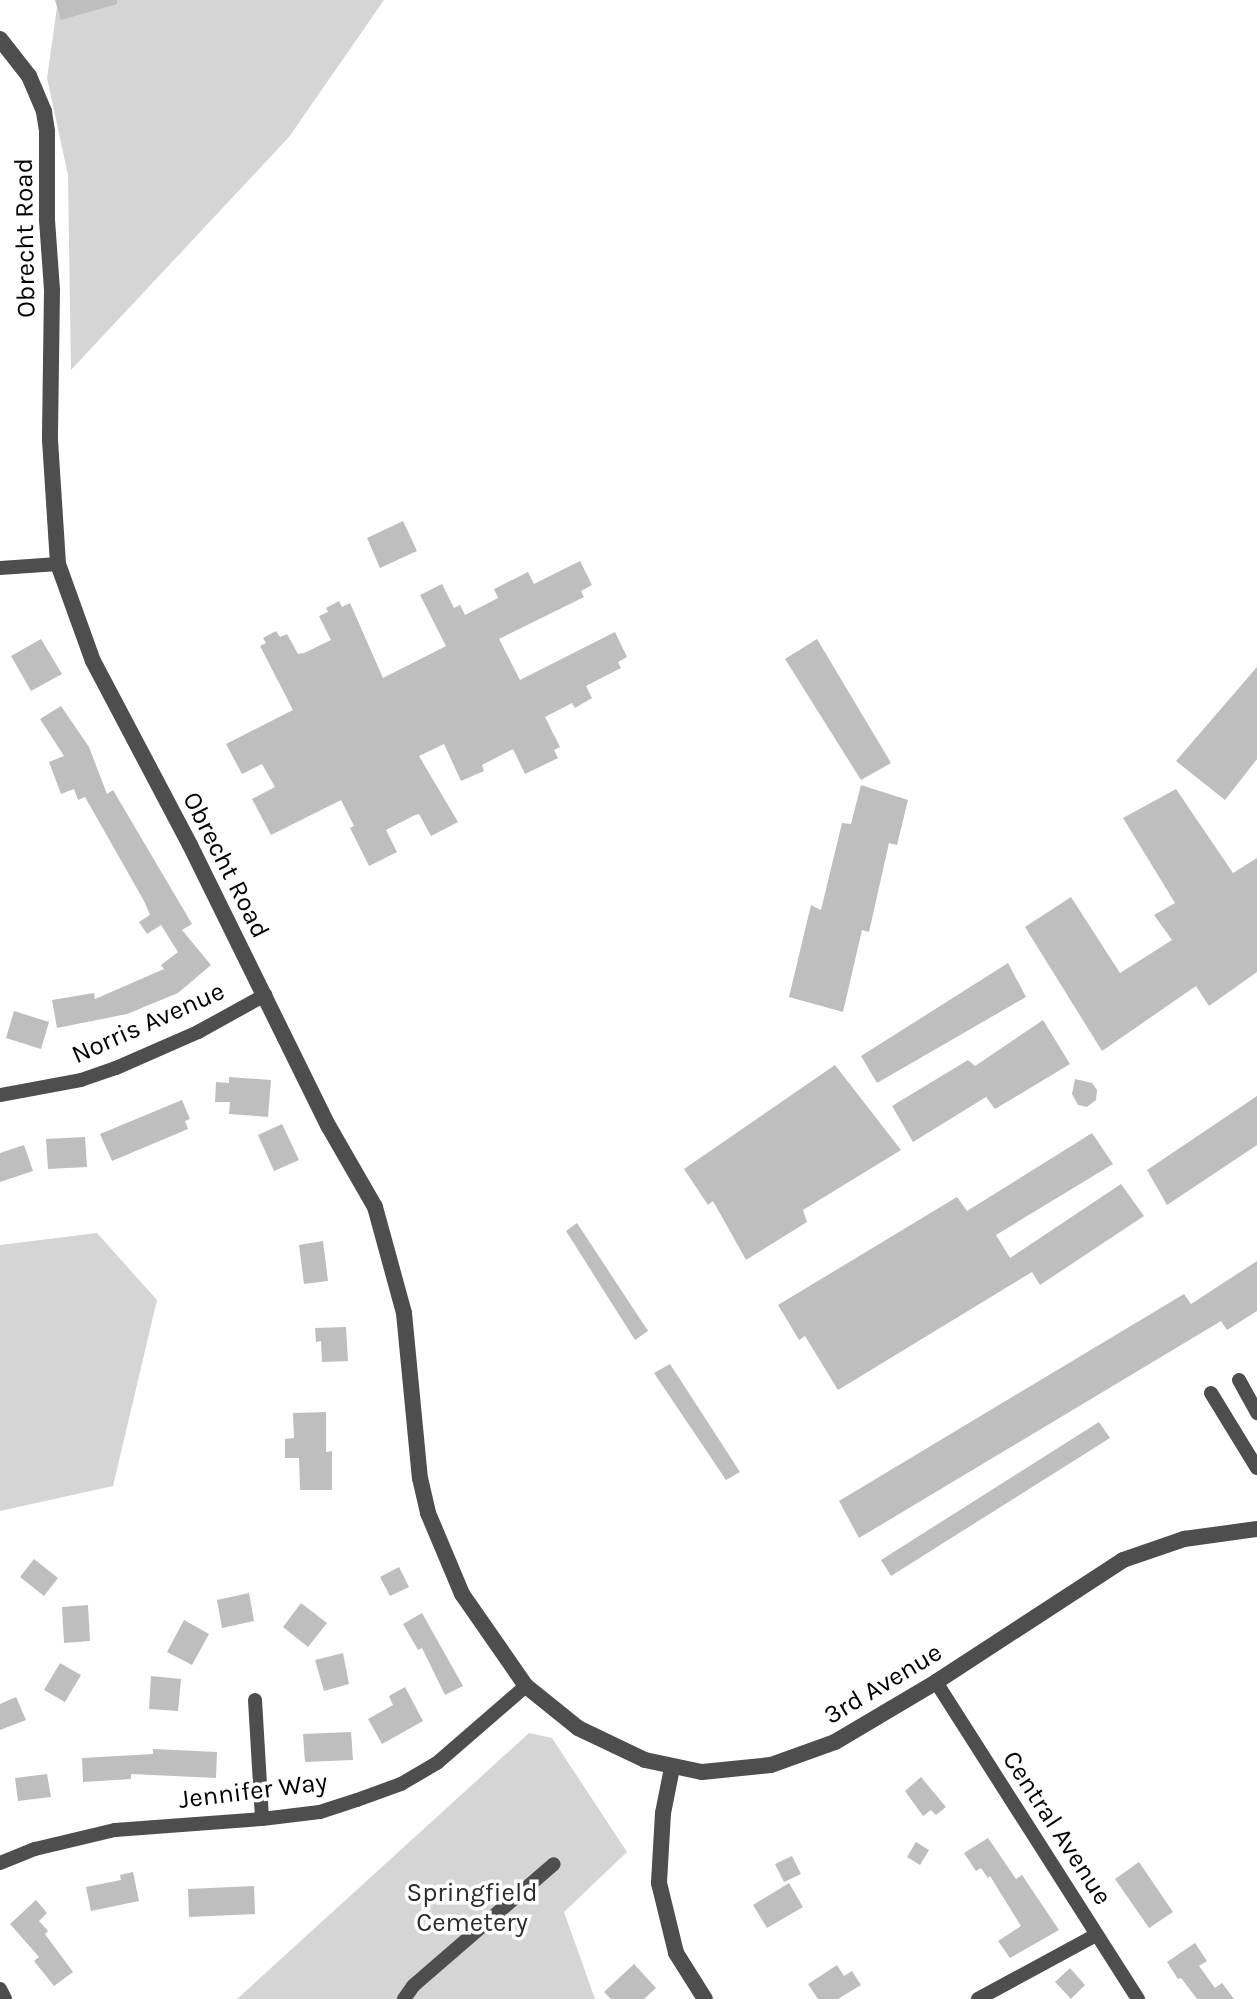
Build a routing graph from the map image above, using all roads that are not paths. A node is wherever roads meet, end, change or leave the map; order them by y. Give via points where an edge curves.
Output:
1 (0, 39) edge
2 (58, 564) junction
3 (0, 568) edge
4 (265, 995) junction
5 (0, 1095) edge
6 (1239, 1380) dead end
7 (1211, 1393) dead end
8 (1257, 1413) edge
9 (1257, 1468) edge
10 (1257, 1529) edge
11 (936, 1682) junction
12 (526, 1686) junction
13 (255, 1700) dead end
14 (672, 1768) junction
15 (262, 1819) junction
16 (0, 1863) edge
17 (554, 1864) dead end
18 (1096, 1935) junction
19 (0, 1989) edge
20 (5, 1999) edge
21 (404, 1999) edge
22 (705, 1999) edge
23 (978, 1999) edge
24 (1138, 1999) edge

1 - 2 street, Obrecht Road via 29,76 47,132 50,440
2 - 3 street
2 - 4 street, Obrecht Road via 93,661
4 - 5 street, Norris Avenue via 116,1068
4 - 12 street, Obrecht Road via 384,1231 404,1313 420,1478 442,1552 462,1594
6 - 8 street
7 - 9 street
10 - 11 street, 3rd Avenue via 1184,1539 1123,1560
11 - 14 street, 3rd Avenue via 835,1742 783,1761 730,1771
11 - 18 street, Central Avenue
12 - 14 street, 3rd Avenue via 601,1742
12 - 15 street, Jennifer Way via 471,1737 401,1784 320,1812
13 - 15 street
14 - 22 street via 659,1883 676,1953
15 - 16 street, Jennifer Way via 115,1830
17 - 21 street
18 - 23 street
18 - 24 street, Central Avenue
19 - 20 street

